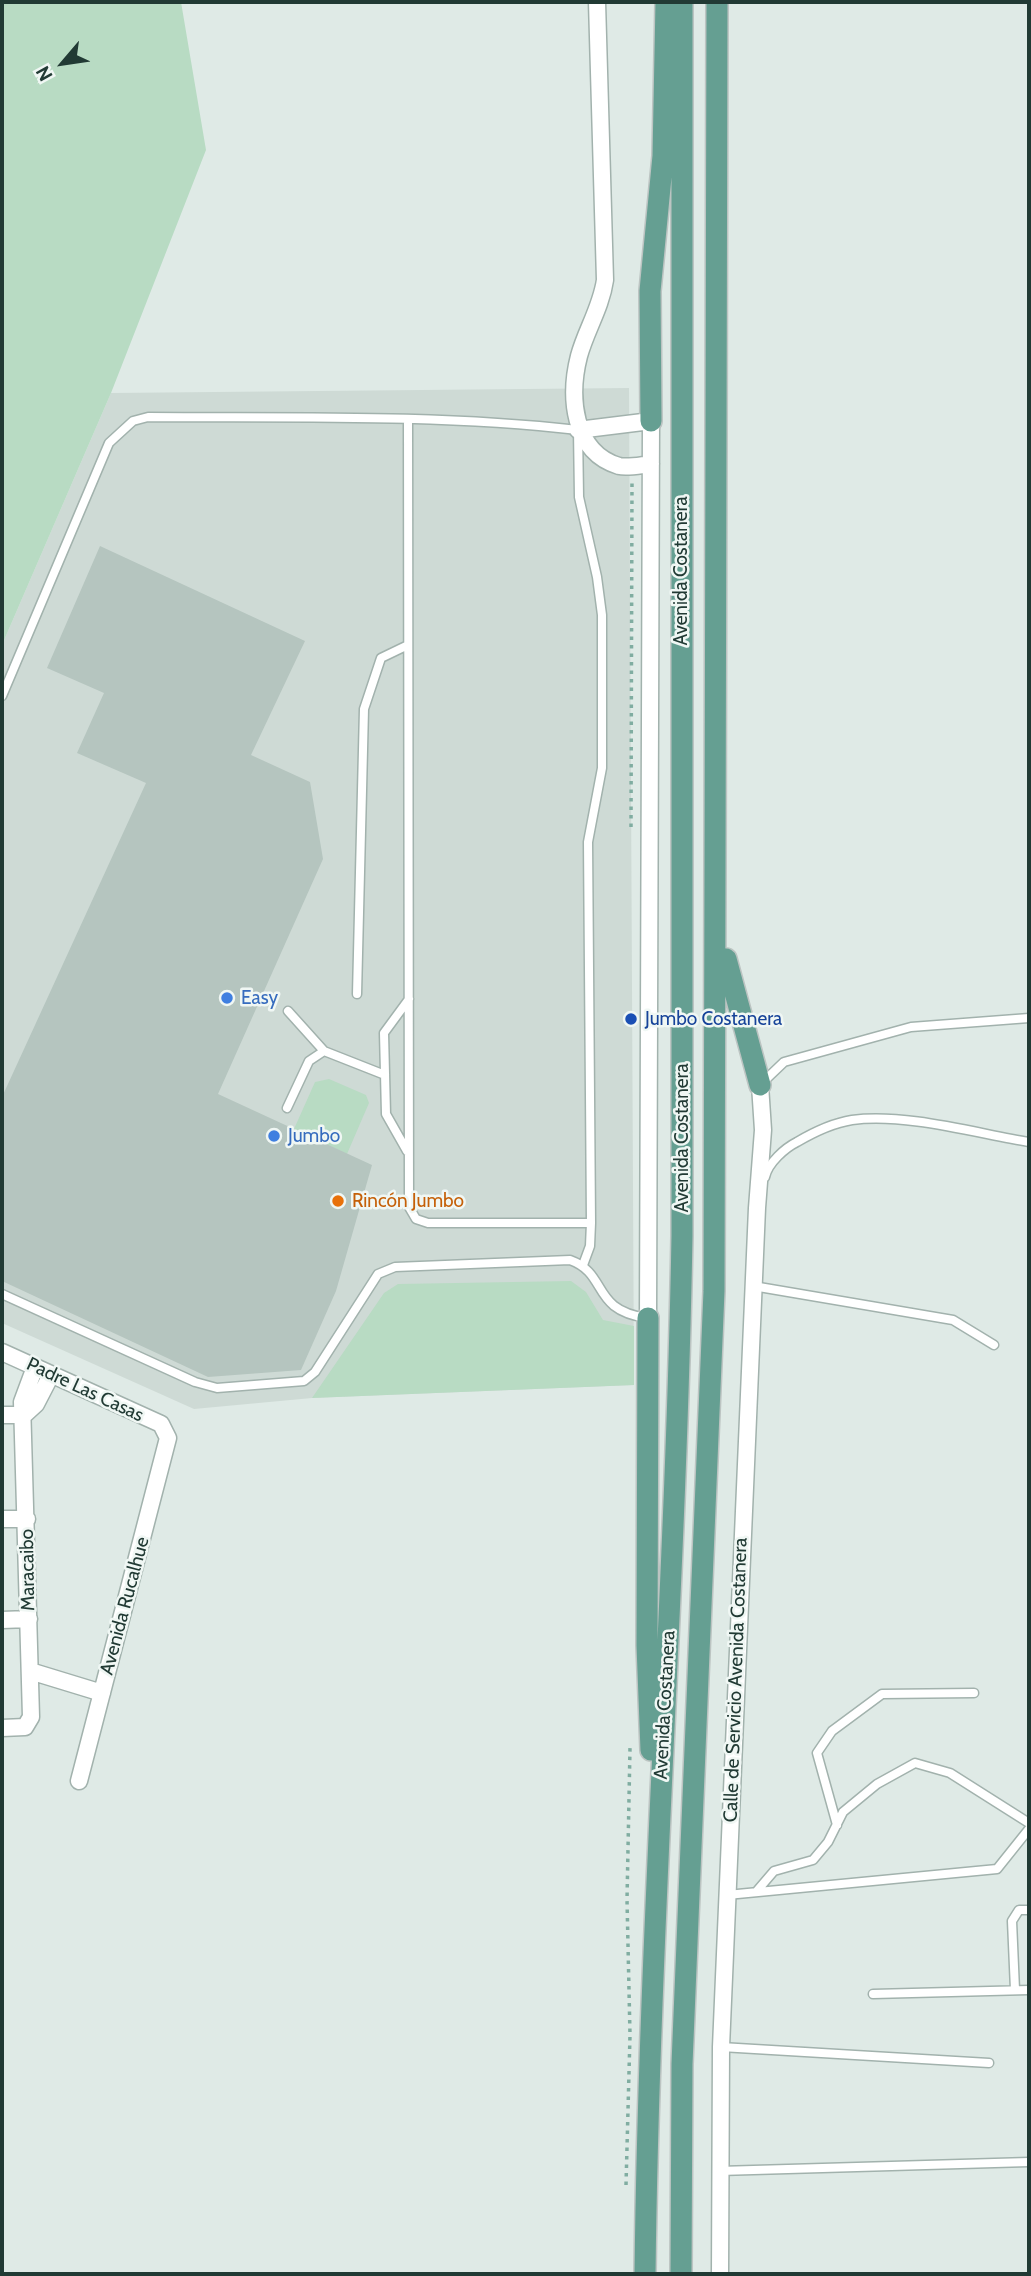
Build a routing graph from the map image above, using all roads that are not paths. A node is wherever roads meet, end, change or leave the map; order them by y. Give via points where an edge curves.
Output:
1 (597, 2) edge
2 (666, 2) edge
3 (682, 2) edge
4 (717, 2) edge
5 (408, 419) junction
6 (651, 421) junction
7 (578, 430) junction
8 (651, 464) junction
9 (408, 645) junction
10 (2, 696) edge
11 (717, 908) junction
12 (357, 994) dead end
13 (408, 999) junction
14 (288, 1011) dead end
15 (1029, 1018) edge
16 (324, 1051) junction
17 (385, 1075) junction
18 (760, 1085) junction
19 (287, 1108) dead end
20 (1029, 1142) edge
21 (409, 1153) junction
22 (757, 1208) junction
23 (591, 1223) junction
24 (583, 1265) junction
25 (753, 1286) junction
26 (2, 1294) edge
27 (648, 1318) junction
28 (994, 1345) dead end
29 (2, 1352) edge
30 (35, 1367) junction
31 (51, 1375) junction
32 (2, 1415) edge
33 (24, 1415) junction
34 (167, 1431) joint
35 (2, 1519) edge
36 (27, 1519) junction
37 (29, 1619) junction
38 (2, 1620) edge
39 (30, 1671) junction
40 (102, 1693) junction
41 (974, 1693) dead end
42 (2, 1728) edge
43 (79, 1781) dead end
44 (1029, 1823) edge
45 (836, 1825) junction
46 (1029, 1829) edge
47 (658, 1842) junction
48 (755, 1892) junction
49 (727, 1895) junction
50 (1029, 1910) edge
51 (1015, 1990) junction
52 (1029, 1990) edge
53 (873, 1994) dead end
54 (721, 2047) junction
55 (989, 2063) dead end
56 (1029, 2162) edge
57 (719, 2171) junction
58 (645, 2274) edge
59 (681, 2274) edge
60 (720, 2274) edge

1 - 7 street via 605,280 577,368
2 - 6 main road via 663,156 650,291
3 - 47 main road, Avenida Costanera via 681,1263
4 - 11 main road, Avenida Costanera
5 - 7 lane
5 - 9 lane
5 - 10 lane via 148,417 127,426 109,443
6 - 7 street
6 - 8 street
7 - 8 street via 596,452 620,466
7 - 23 lane via 580,507 602,615 602,768 588,842
8 - 27 street
9 - 12 lane via 381,658 364,709
9 - 13 lane
11 - 18 main road via 733,992
11 - 59 main road, Avenida Costanera via 714,1291 682,2064
13 - 17 lane via 384,1033
13 - 21 lane
14 - 16 lane
15 - 18 lane via 911,1027 784,1062
16 - 17 lane
16 - 19 lane via 309,1061
17 - 21 lane via 386,1114
18 - 22 street, Calle de Servicio Avenida Costanera via 763,1130
20 - 22 lane via 899,1120 851,1120 816,1131 788,1147 766,1170
21 - 23 lane via 409,1208 416,1219 428,1223
22 - 25 street, Calle de Servicio Avenida Costanera
23 - 24 lane
24 - 26 lane via 570,1260 395,1267 378,1274 315,1372 304,1381 216,1388
24 - 27 lane via 615,1308 625,1315
25 - 28 lane via 953,1320
25 - 49 street, Calle de Servicio Avenida Costanera
27 - 47 main road via 646,1645
29 - 30 street, Padre Las Casas
30 - 31 street, Padre Las Casas
30 - 33 street, Maracaibo via 22,1402
31 - 33 street via 36,1404
31 - 34 street, Padre Las Casas via 161,1424
32 - 33 street
33 - 36 street, Maracaibo
34 - 40 street, Avenida Rucalhue
35 - 36 street
36 - 37 street, Maracaibo
37 - 38 street
37 - 39 street, Maracaibo
39 - 40 street
39 - 42 street, Maracaibo via 28,1724
40 - 43 street, Avenida Rucalhue
41 - 45 lane via 883,1694 832,1731 817,1754
44 - 45 lane via 950,1773 915,1763 877,1784 843,1812
45 - 48 lane via 813,1860 774,1871
46 - 48 lane via 997,1870
47 - 58 main road, Avenida Costanera
48 - 49 lane
49 - 54 street, Calle de Servicio Avenida Costanera
50 - 51 lane via 1019,1910 1012,1921
51 - 52 lane
51 - 53 lane
54 - 55 lane
54 - 57 street, Calle de Servicio Avenida Costanera
56 - 57 lane
57 - 60 street, Calle de Servicio Avenida Costanera

